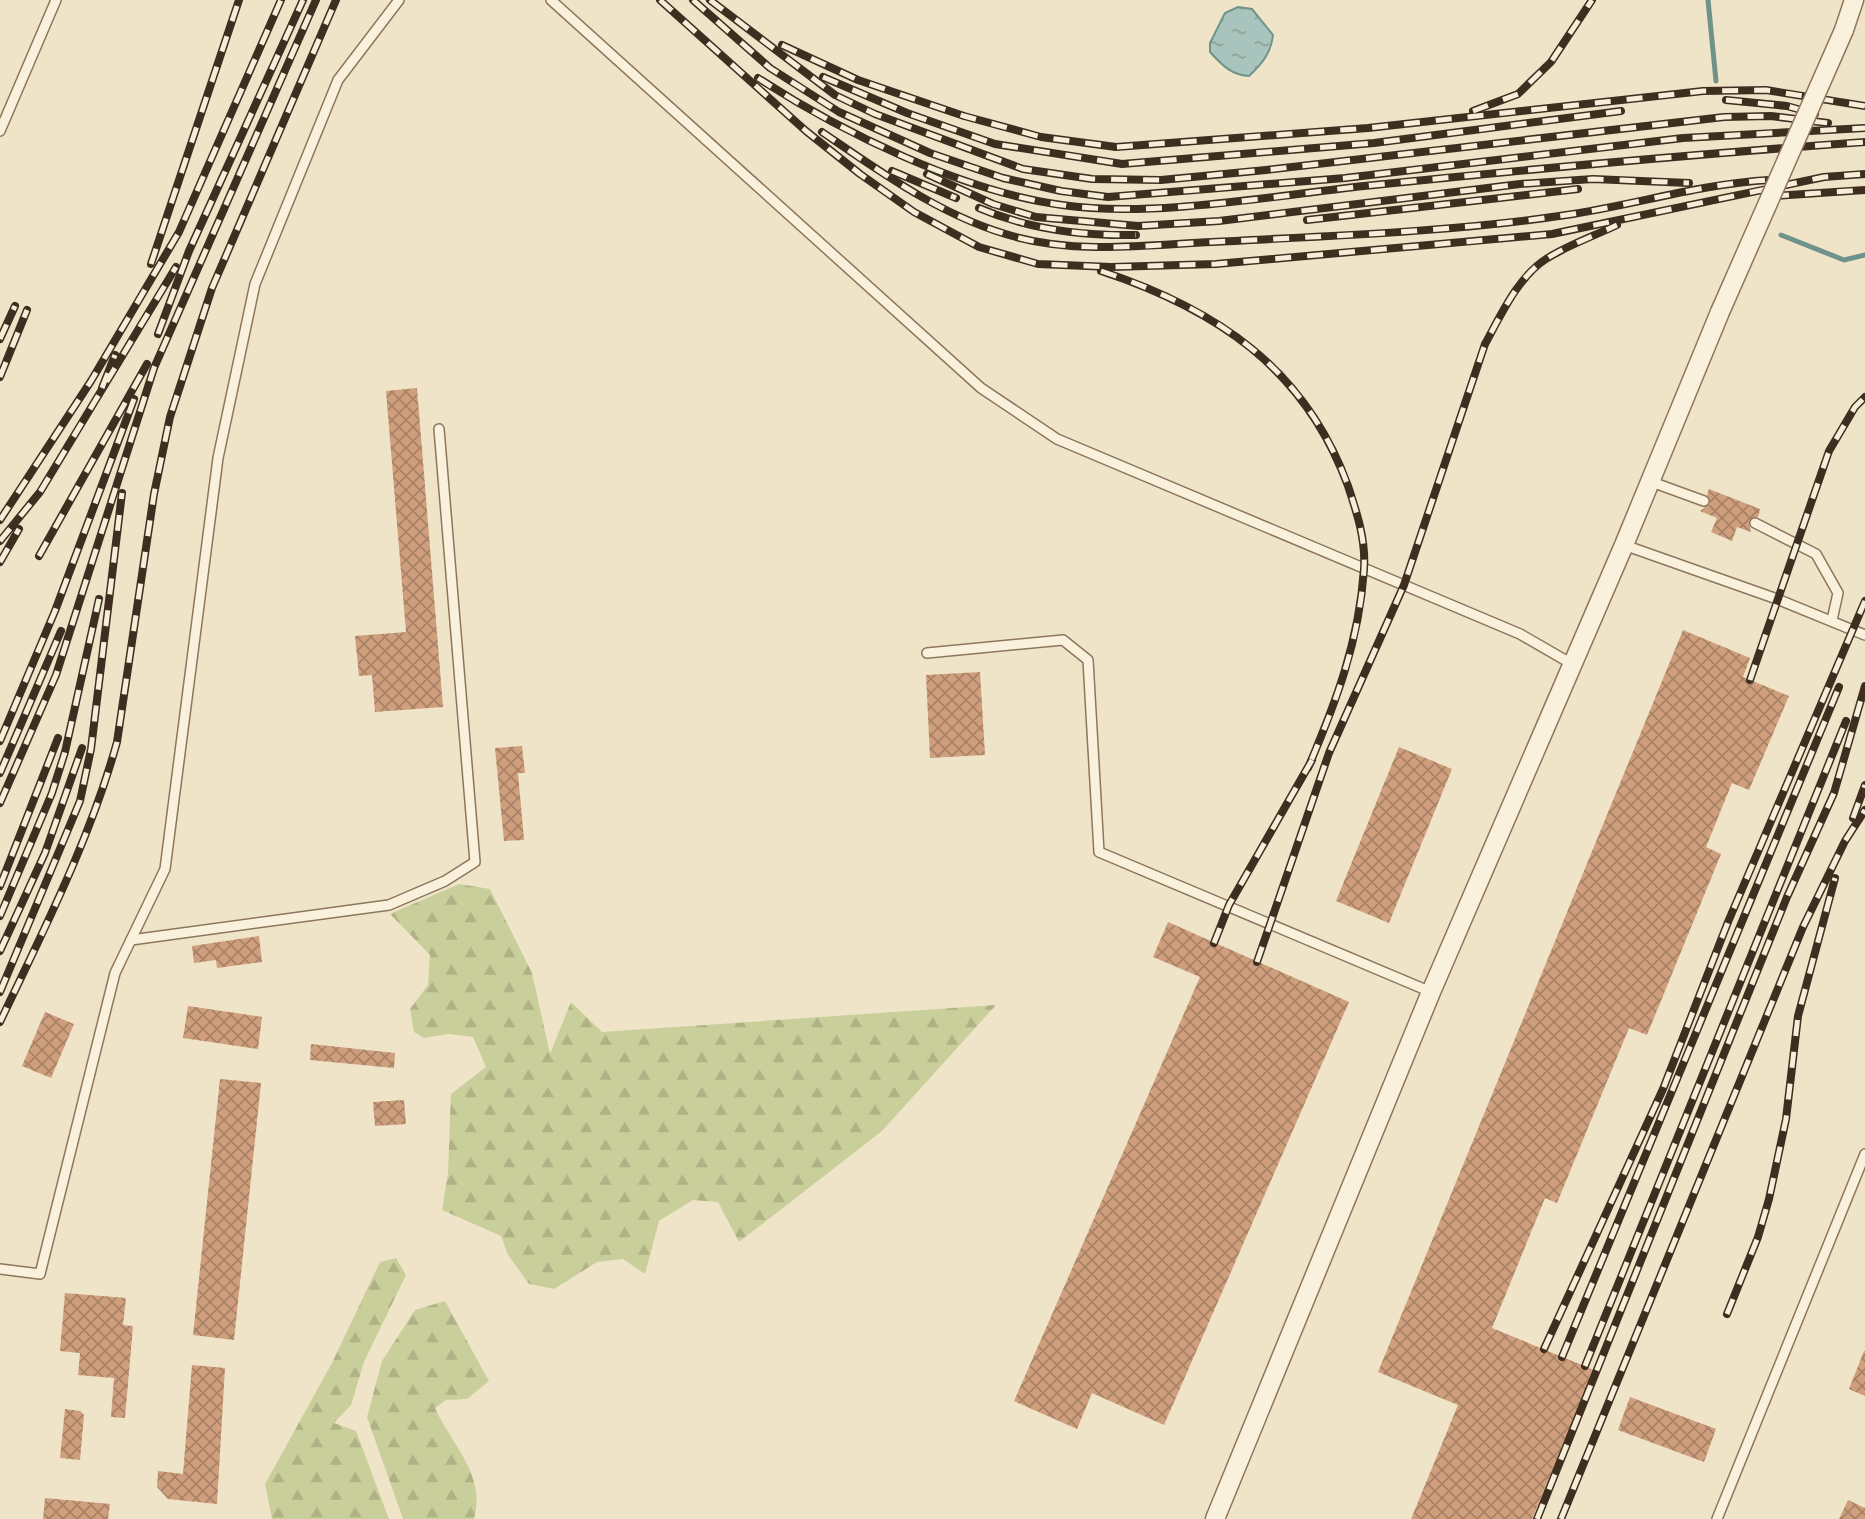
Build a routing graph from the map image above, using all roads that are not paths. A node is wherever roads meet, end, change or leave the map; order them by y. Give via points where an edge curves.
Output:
1 (56, 0) edge
2 (398, 0) edge
3 (551, 0) edge
4 (1854, 0) edge
5 (0, 131) edge
6 (439, 429) dead end
7 (1649, 481) junction
8 (1704, 501) dead end
9 (1755, 523) dead end
10 (1624, 545) junction
11 (1832, 620) junction
12 (1865, 635) edge
13 (928, 653) dead end
14 (1573, 664) junction
15 (131, 940) junction
16 (1431, 992) junction
17 (1865, 1154) edge
18 (0, 1269) edge
19 (1215, 1519) edge
20 (1717, 1519) edge

1 - 5 lane
2 - 15 lane via 338,80 255,284 218,458 165,869
3 - 14 lane via 981,388 1057,439 1520,634
4 - 7 street, bridge
6 - 15 lane via 475,862 445,881 389,905
7 - 8 lane
7 - 10 street
9 - 11 lane via 1816,554 1838,593
10 - 11 lane
10 - 14 street
11 - 12 lane
13 - 16 lane via 1063,639 1088,660 1099,852
14 - 16 street
15 - 18 lane via 116,973 40,1274
16 - 19 street
17 - 20 lane

